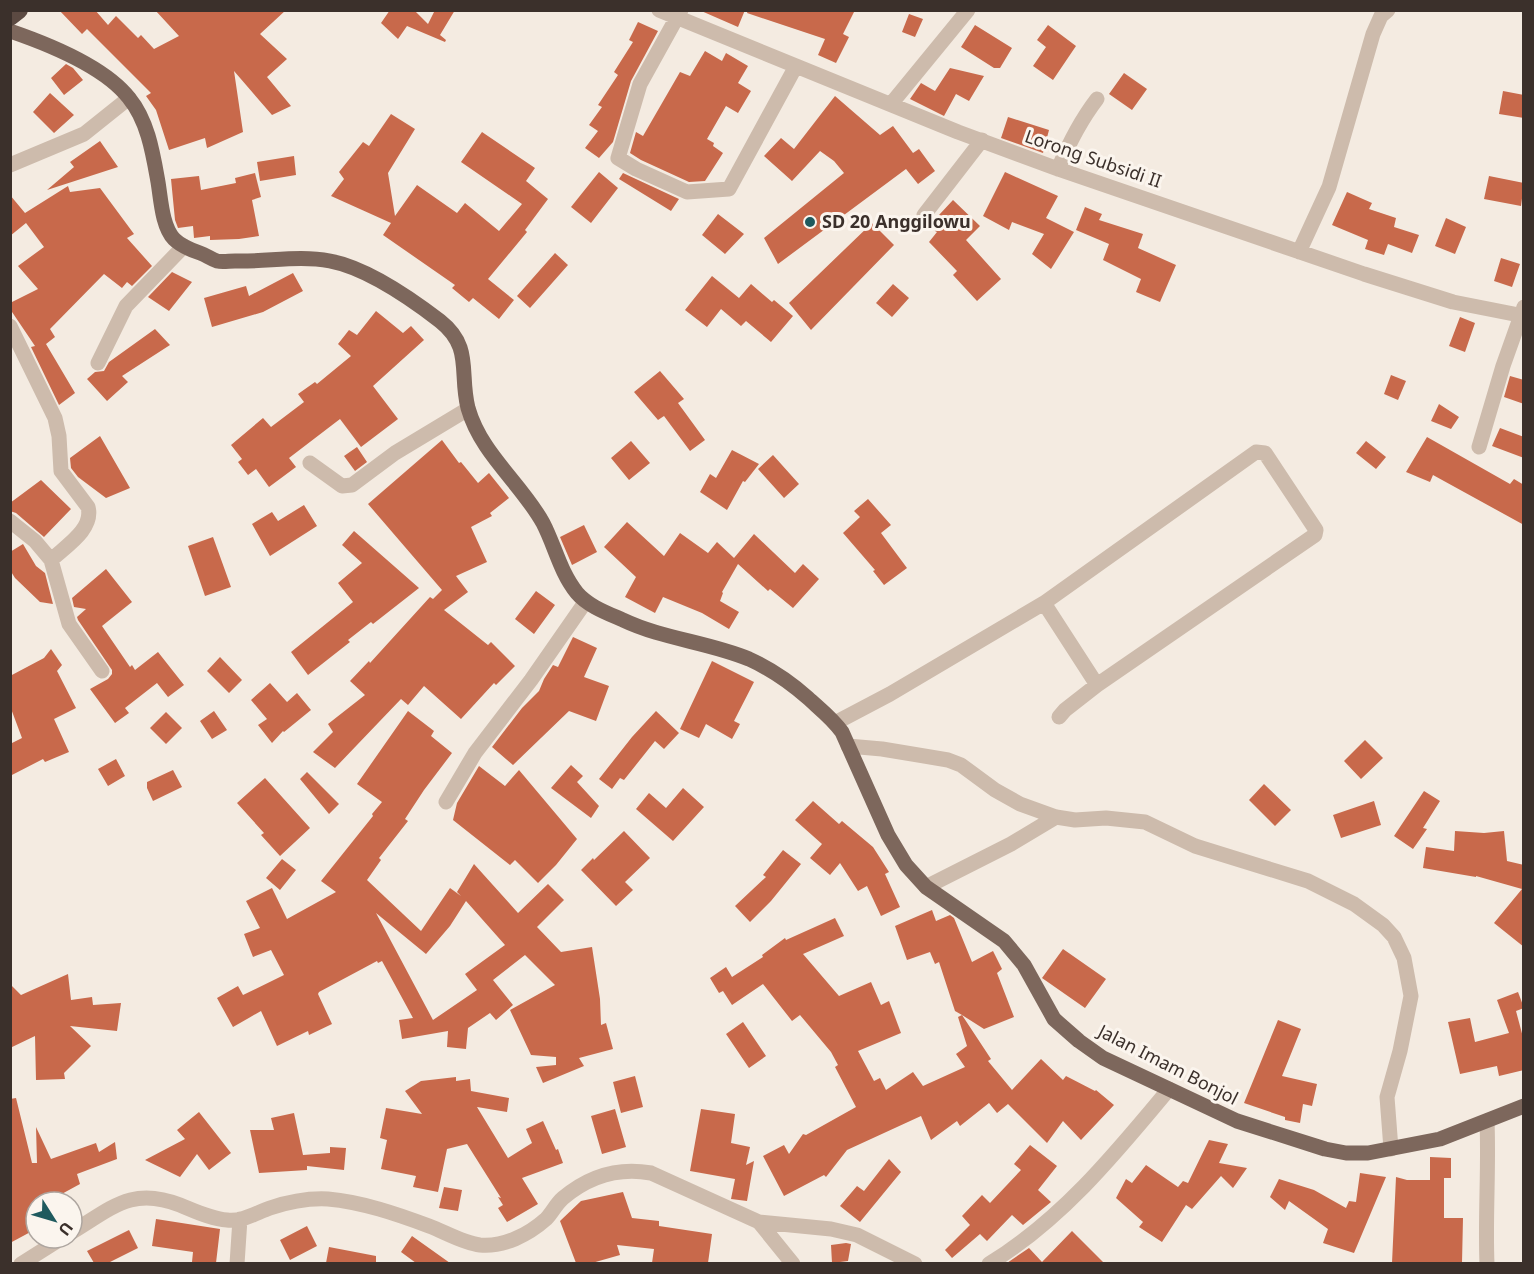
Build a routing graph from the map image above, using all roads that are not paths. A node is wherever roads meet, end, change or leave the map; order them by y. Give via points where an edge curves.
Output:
1 (19, 10) edge
2 (659, 10) edge
3 (968, 10) edge
4 (1388, 10) edge
5 (679, 14) edge
6 (10, 16) edge
7 (10, 31) edge
8 (796, 66) junction
9 (129, 98) junction
10 (1097, 99) dead end
11 (891, 104) junction
12 (982, 140) junction
13 (10, 165) edge
14 (1058, 169) junction
15 (924, 215) dead end
16 (184, 246) junction
17 (1299, 252) junction
18 (1522, 313) edge
19 (10, 326) edge
20 (98, 363) dead end
21 (468, 409) junction
22 (1479, 447) dead end
23 (310, 463) dead end
24 (10, 521) edge
25 (51, 560) junction
26 (586, 602) junction
27 (1044, 603) junction
28 (102, 671) dead end
29 (1097, 685) junction
30 (1059, 717) dead end
31 (835, 723) junction
32 (848, 746) junction
33 (446, 802) dead end
34 (1056, 817) junction
35 (926, 887) junction
36 (1169, 1089) junction
37 (1524, 1106) edge
38 (1487, 1121) junction
39 (1391, 1149) junction
40 (240, 1219) junction
41 (759, 1222) junction
42 (84, 1225) edge
43 (42, 1250) edge
44 (21, 1263) edge
45 (237, 1263) edge
46 (793, 1263) edge
47 (915, 1263) edge
48 (989, 1263) edge
49 (1487, 1263) edge

1 - 6 highway
2 - 5 street, Lorong Subsidi II
3 - 11 street
4 - 17 street via 1373,34 1329,187
5 - 8 street, Lorong Subsidi II
5 - 8 street via 640,84 618,158 687,192 729,189
7 - 9 main road, Jalan Imam Bonjol via 66,52
8 - 11 street, Lorong Subsidi II
9 - 13 street via 84,134
9 - 16 main road, Jalan Imam Bonjol via 144,123 152,149 167,227
10 - 14 street via 1081,120
11 - 12 street, Lorong Subsidi II
12 - 14 street, Lorong Subsidi II
12 - 15 street
14 - 17 street, Lorong Subsidi II
16 - 20 street via 126,306
16 - 21 main road, Jalan Imam Bonjol via 217,261 333,261 381,282 455,333 463,356
17 - 18 street, Lorong Subsidi II via 1453,302
18 - 22 street
19 - 25 street via 55,418 61,471 90,513 83,530
21 - 23 street via 395,453 352,485 339,484
21 - 26 main road, Jalan Imam Bonjol via 491,454 542,521 565,573
24 - 25 street
25 - 28 street via 69,624
26 - 31 main road, Jalan Imam Bonjol via 645,630 723,650 762,666 794,685
26 - 33 street via 491,730
27 - 29 street
27 - 29 street via 1256,452 1265,453 1271,460 1316,530 1312,537
27 - 31 street
29 - 30 street
31 - 32 main road, Jalan Imam Bonjol
32 - 34 street via 948,760 1020,804
32 - 35 main road, Jalan Imam Bonjol via 888,835 906,865
34 - 35 street
34 - 39 street via 1145,822 1195,846 1322,887 1354,904 1388,931 1404,958 1411,996 1387,1097
35 - 36 main road, Jalan Imam Bonjol via 1004,941 1024,965 1054,1019 1078,1041
36 - 39 main road, Jalan Imam Bonjol via 1237,1121 1325,1149 1368,1153
36 - 48 street via 1092,1180 1042,1226
37 - 38 main road, Jalan Imam Bonjol
38 - 39 main road, Jalan Imam Bonjol via 1440,1139
38 - 49 street
40 - 41 street via 289,1203 325,1199 385,1212 470,1242 493,1245 532,1230 561,1200 593,1178 630,1171 651,1173
40 - 42 street via 221,1220 151,1196 129,1200
40 - 45 street
41 - 46 street
41 - 47 street via 857,1235
43 - 44 street

